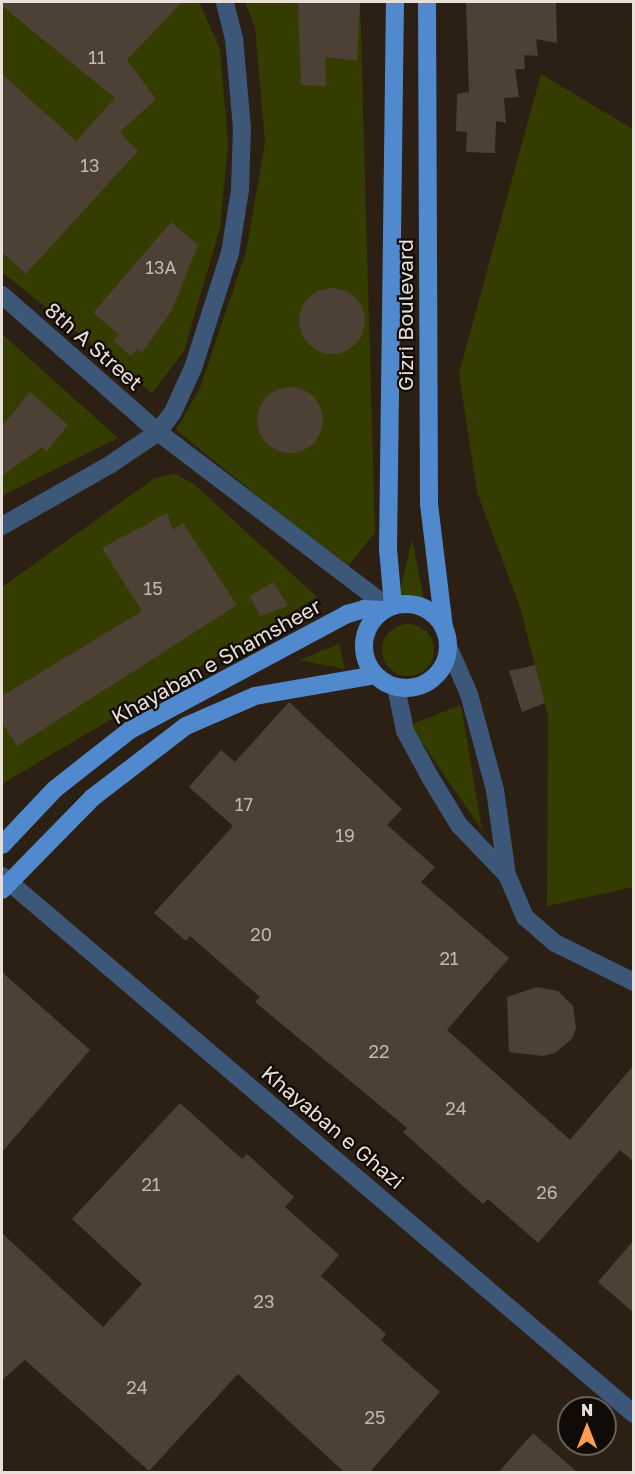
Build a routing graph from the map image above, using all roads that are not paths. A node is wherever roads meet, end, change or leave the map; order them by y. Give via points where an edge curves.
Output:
1 (225, 2) edge
2 (395, 2) edge
3 (427, 2) edge
4 (2, 295) edge
5 (158, 432) junction
6 (2, 526) edge
7 (388, 608) junction
8 (444, 628) junction
9 (448, 646) junction
10 (375, 675) junction
11 (396, 687) junction
12 (2, 845) edge
13 (507, 875) junction
14 (4, 883) edge
15 (633, 982) edge
16 (633, 1414) edge

1 - 5 street via 234,39 242,128 240,190 230,253 193,368
2 - 7 main road, Gizri Boulevard
3 - 8 main road, Gizri Boulevard via 429,504
4 - 5 street, 8th A Street
5 - 6 street via 111,464
5 - 7 street, 8th A Street
7 - 8 main road via 423,607
7 - 10 main road via 369,624 363,641 365,659
7 - 12 main road, Khayaban e Shamsheer via 347,614 130,730 55,789
8 - 9 main road
9 - 11 main road via 446,660 428,681
9 - 13 street via 469,694 495,790
10 - 11 main road
10 - 14 main road, Khayaban e Shamsheer via 255,696 186,726 92,798
11 - 13 street via 405,731 430,777 459,825
13 - 15 street via 525,917 555,943
14 - 16 street, Khayaban e Ghazi

